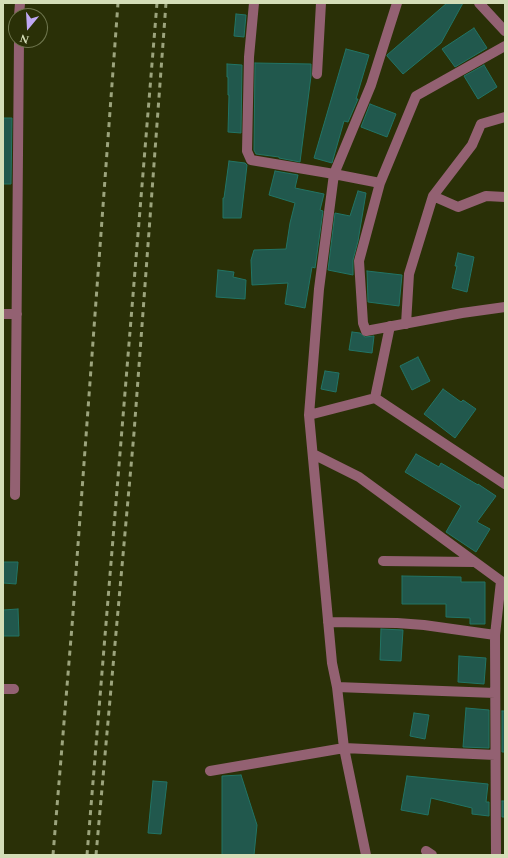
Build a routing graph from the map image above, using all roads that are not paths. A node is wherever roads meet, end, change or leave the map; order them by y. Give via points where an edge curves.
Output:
1 (254, 3) edge
2 (321, 3) edge
3 (397, 3) edge
4 (479, 3) edge
5 (505, 31) edge
6 (505, 46) edge
7 (19, 48) edge
8 (317, 74) dead end
9 (505, 117) edge
10 (334, 174) junction
11 (380, 183) junction
12 (433, 196) junction
13 (505, 197) edge
14 (505, 307) edge
15 (3, 314) edge
16 (17, 314) junction
17 (406, 324) junction
18 (390, 326) junction
19 (375, 398) junction
20 (309, 415) junction
21 (313, 454) junction
22 (505, 484) edge
23 (15, 495) dead end
24 (383, 561) dead end
25 (474, 562) junction
26 (503, 582) edge
27 (328, 622) junction
28 (495, 635) junction
29 (337, 687) junction
30 (3, 689) edge
31 (14, 689) dead end
32 (495, 693) junction
33 (344, 748) junction
34 (495, 755) junction
35 (210, 772) dead end
36 (366, 855) edge
37 (496, 855) edge

1 - 10 street via 247,109 247,151 251,160
2 - 8 street
3 - 10 street via 371,85
4 - 5 street
6 - 11 street via 416,96
7 - 16 street
9 - 12 street via 481,124 472,145
10 - 11 street
10 - 20 street via 319,289
11 - 18 street via 360,261 363,323 366,331
12 - 13 street via 458,207 486,196
12 - 17 street via 409,274
14 - 17 street
15 - 16 street
16 - 23 street
17 - 18 street
18 - 19 street
19 - 20 street
19 - 22 street
20 - 21 street
21 - 25 street via 359,477
21 - 27 street
24 - 25 street
25 - 26 street
26 - 28 street
27 - 28 street via 424,625
27 - 29 street
28 - 32 street
29 - 32 street
29 - 33 street
30 - 31 street
32 - 34 street
33 - 34 street
33 - 35 street
33 - 36 street
34 - 37 street

